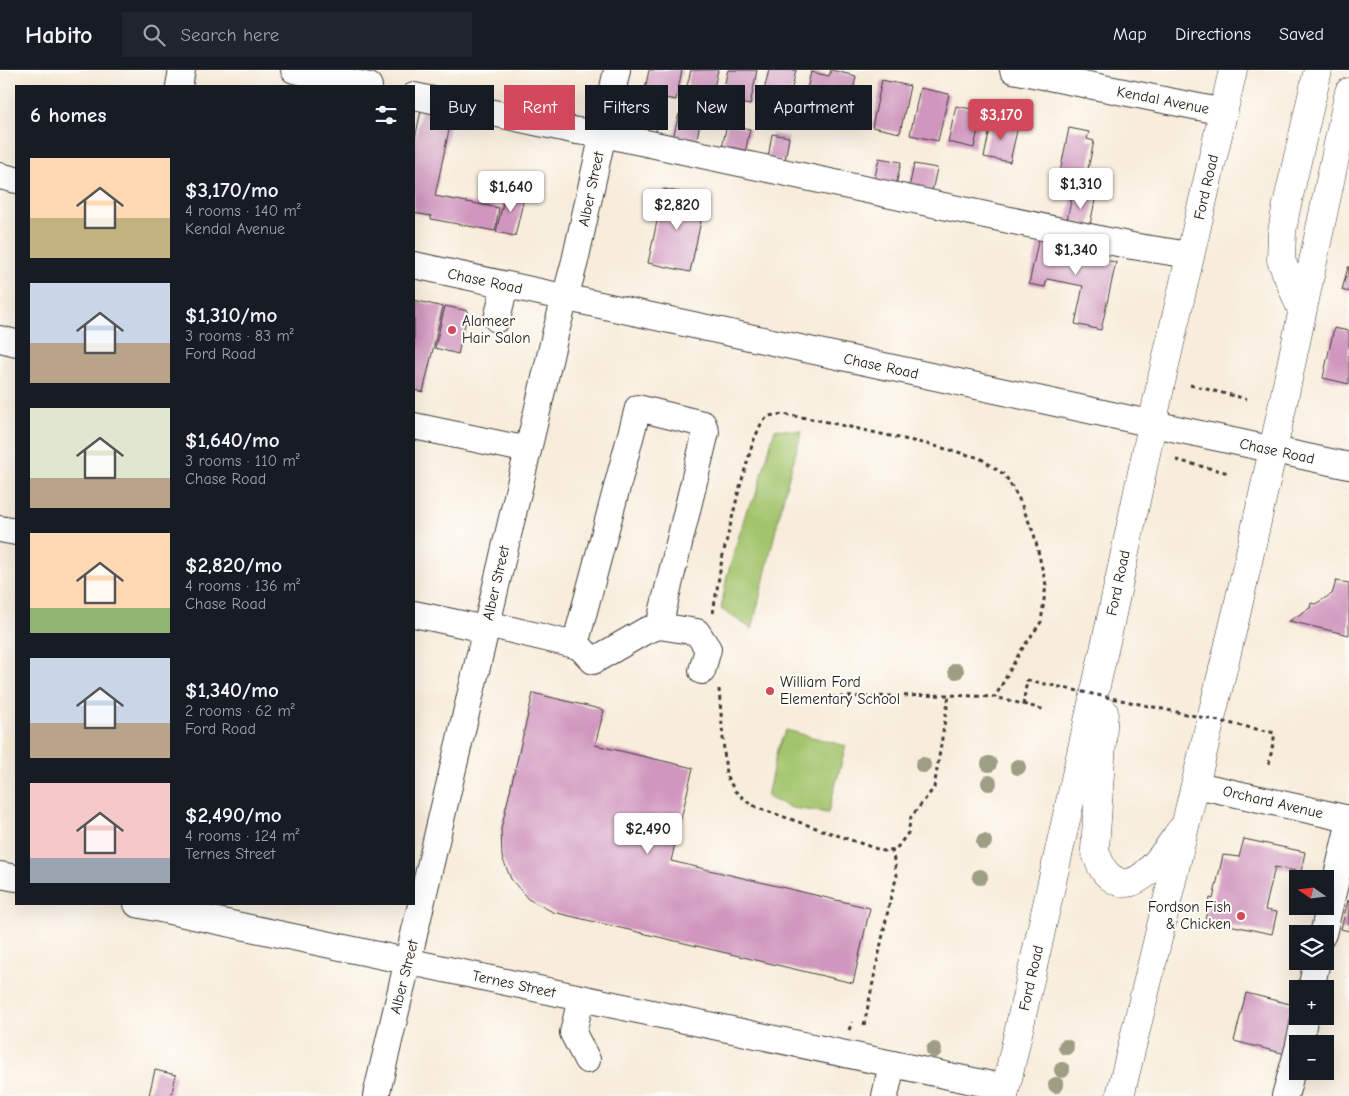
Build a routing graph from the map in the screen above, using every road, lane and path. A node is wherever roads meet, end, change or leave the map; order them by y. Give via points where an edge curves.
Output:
1 (182, 70) edge
2 (294, 70) edge
3 (617, 70) edge
4 (1013, 70) edge
5 (1233, 70) edge
6 (1318, 70) edge
7 (179, 85) edge
8 (364, 85) edge
9 (1349, 92) edge
10 (415, 96) edge
11 (1224, 112) junction
12 (603, 134) junction
13 (1342, 155) edge
14 (0, 176) edge
15 (15, 180) edge
16 (1190, 256) junction
17 (415, 265) edge
18 (505, 285) junction
19 (565, 298) junction
20 (1302, 311) junction
21 (496, 320) dead end
22 (0, 339) edge
23 (15, 343) edge
24 (1190, 385) dead end
25 (1247, 399) dead end
26 (1152, 424) junction
27 (415, 426) edge
28 (528, 450) junction
29 (1273, 450) junction
30 (1176, 460) dead end
31 (1349, 466) edge
32 (1229, 473) dead end
33 (0, 529) edge
34 (15, 532) edge
35 (415, 614) edge
36 (661, 618) junction
37 (714, 618) dead end
38 (486, 626) junction
39 (1109, 628) junction
40 (575, 645) junction
41 (711, 679) joint
42 (949, 695) junction
43 (995, 696) junction
44 (784, 698) dead end
45 (1023, 705) junction
46 (1046, 710) dead end
47 (1269, 764) dead end
48 (1197, 785) junction
49 (1349, 819) edge
50 (1188, 821) junction
51 (1349, 825) edge
52 (892, 850) junction
53 (0, 875) edge
54 (15, 878) edge
55 (142, 905) edge
56 (1325, 925) edge
57 (407, 961) junction
58 (580, 998) junction
59 (864, 1025) dead end
60 (587, 1060) dead end
61 (892, 1064) junction
62 (1289, 1080) edge
63 (1005, 1092) edge
64 (376, 1096) edge
65 (885, 1096) edge
66 (1120, 1096) edge
67 (1285, 1096) edge

1 - 7 street
2 - 8 street
3 - 12 street, Alber Street
4 - 11 street, Kendal Avenue
5 - 11 main road, Ford Road
6 - 20 main road via 1282,232 1281,260
9 - 13 main road
10 - 12 street
11 - 16 main road, Ford Road
12 - 16 street
12 - 19 street, Alber Street
13 - 20 main road
14 - 15 street
16 - 26 main road, Ford Road
17 - 18 street, Chase Road
18 - 19 street, Chase Road
18 - 21 street
19 - 26 street, Chase Road
19 - 28 street, Alber Street
20 - 29 main road
22 - 23 street
24 - 25 path
26 - 29 street, Chase Road
26 - 39 main road, Ford Road
27 - 28 street via 472,427
28 - 38 street, Alber Street
29 - 31 street, Chase Road
29 - 48 main road
30 - 32 path
33 - 34 street
35 - 38 street
36 - 40 street via 593,661
36 - 40 street via 706,432 703,424 638,408
36 - 41 street via 697,632 708,649
37 - 43 path via 722,559 739,490 753,442 768,416 783,414 818,420 980,458 1005,475 1020,500 1034,534 1046,585 1041,622
38 - 40 street
38 - 57 street, Alber Street
39 - 50 main road via 1095,850 1100,867 1110,878 1124,883 1137,880 1149,871
39 - 63 main road, Ford Road
41 - 52 path via 726,775 736,791 761,810 883,851
42 - 43 path
42 - 44 path
42 - 52 path via 934,788 911,817 908,833
43 - 45 path
45 - 46 path
45 - 47 path, bridge via 1027,680 1276,733
48 - 49 street, Orchard Avenue
48 - 50 main road
50 - 66 main road
51 - 56 street
52 - 59 path via 897,876
53 - 54 street
55 - 57 street, Ternes Street
57 - 58 street, Ternes Street
57 - 64 street, Alber Street
58 - 60 street via 573,1033
58 - 61 street, Ternes Street
61 - 63 street, Ternes Street
61 - 65 street
62 - 67 street

